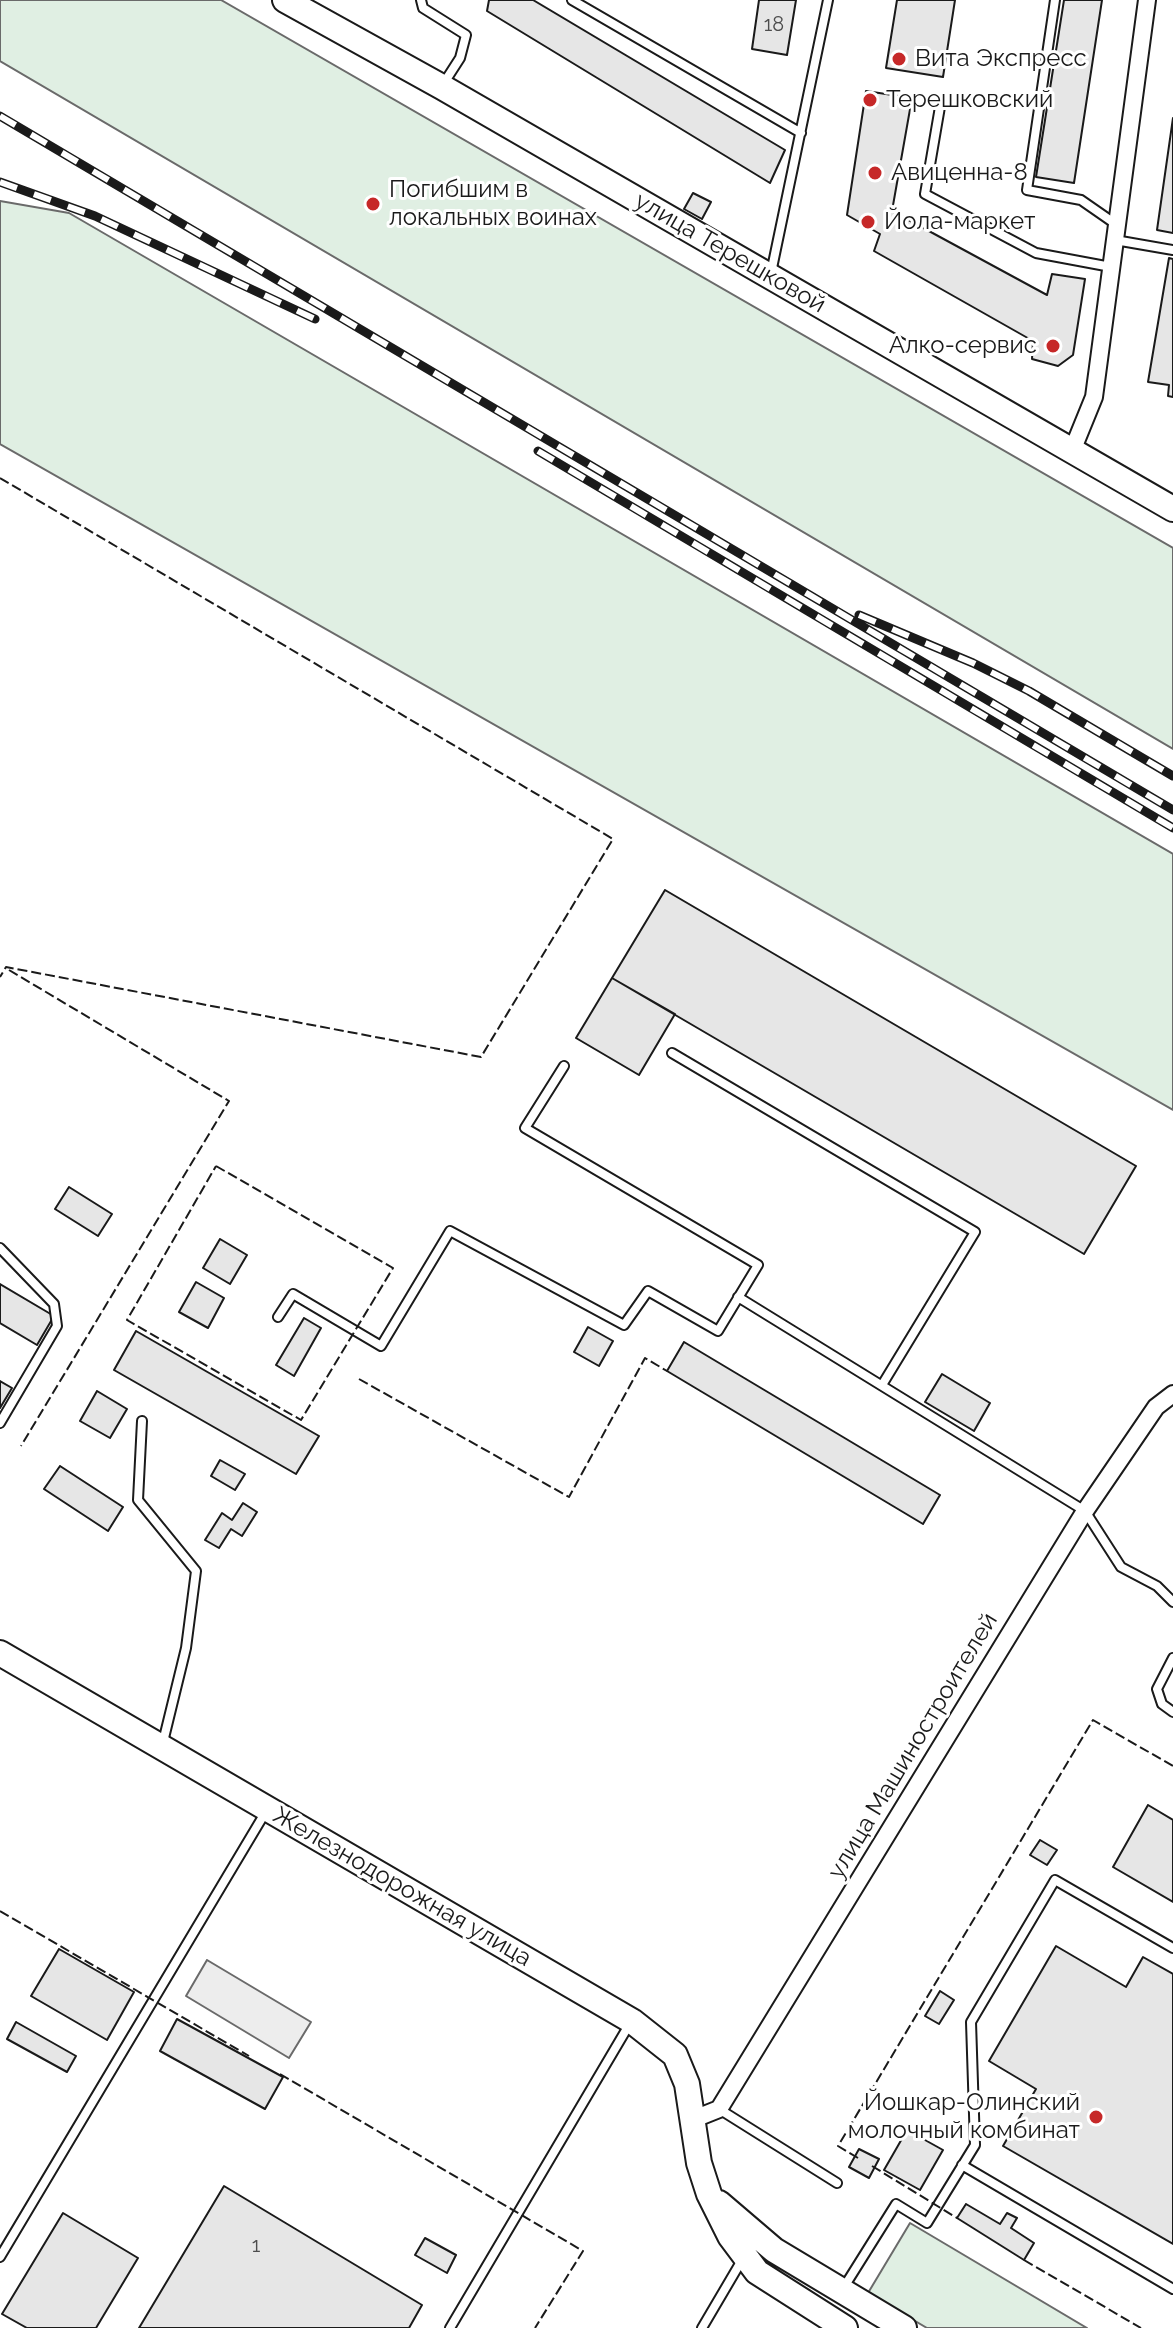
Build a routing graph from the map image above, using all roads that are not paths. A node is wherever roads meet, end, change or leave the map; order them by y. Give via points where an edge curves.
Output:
1 (285, 0) edge
2 (421, 0) edge
3 (572, 0) edge
4 (828, 0) edge
5 (1055, 0) edge
6 (1147, 0) edge
7 (442, 87) junction
8 (941, 101) dead end
9 (801, 133) junction
10 (1116, 232) junction
11 (1173, 250) edge
12 (1111, 267) junction
13 (770, 276) junction
14 (1072, 451) junction
15 (1173, 509) edge
16 (672, 1053) dead end
17 (564, 1066) dead end
18 (0, 1248) edge
19 (738, 1297) junction
20 (278, 1317) dead end
21 (882, 1385) junction
22 (1173, 1394) edge
23 (142, 1421) dead end
24 (0, 1423) edge
25 (1085, 1511) junction
26 (1173, 1602) edge
27 (0, 1653) edge
28 (1173, 1658) edge
29 (1173, 1712) edge
30 (162, 1747) junction
31 (267, 1808) junction
32 (1173, 1948) edge
33 (632, 2021) junction
34 (719, 2109) junction
35 (694, 2119) junction
36 (962, 2165) junction
37 (837, 2183) dead end
38 (709, 2194) junction
39 (1, 2252) edge
40 (745, 2256) junction
41 (1173, 2289) edge
42 (841, 2291) junction
43 (450, 2328) edge
44 (702, 2328) edge
45 (845, 2328) edge
46 (904, 2328) edge

1 - 7 street, улица Терешковой
2 - 7 lane via 423,8 466,35 460,58
3 - 9 lane
4 - 9 lane
5 - 10 lane via 1027,190 1081,200
6 - 10 street
7 - 13 street, улица Терешковой
8 - 12 lane via 925,194 1036,253
9 - 13 lane
10 - 11 lane
10 - 12 street
12 - 14 street via 1094,397
13 - 14 street, улица Терешковой
14 - 15 street, улица Терешковой
16 - 21 lane via 975,1232
17 - 19 lane via 525,1128 758,1265
18 - 24 lane via 54,1304 57,1326
19 - 20 lane via 718,1331 648,1291 624,1325 450,1231 381,1346 293,1294
19 - 21 lane
21 - 25 lane
22 - 25 street, улица Машиностроителей via 1156,1407
23 - 30 lane via 138,1500 196,1571 186,1648
25 - 26 lane via 1121,1567 1157,1586
25 - 34 street, улица Машиностроителей
27 - 30 street, Железнодорожная улица
28 - 29 lane via 1157,1689 1162,1704
30 - 31 street, Железнодорожная улица
31 - 33 street, Железнодорожная улица
31 - 39 lane
32 - 36 lane via 1055,1880 971,2022 975,2145
33 - 35 street, Железнодорожная улица via 675,2055
33 - 43 lane
34 - 35 street
34 - 37 lane
35 - 38 street, Железнодорожная улица
36 - 41 lane
36 - 42 lane via 927,2223 896,2204
38 - 40 street, Железнодорожная улица
38 - 42 street via 774,2250
40 - 44 lane
40 - 45 street, Железнодорожная улица via 767,2280
42 - 46 street

